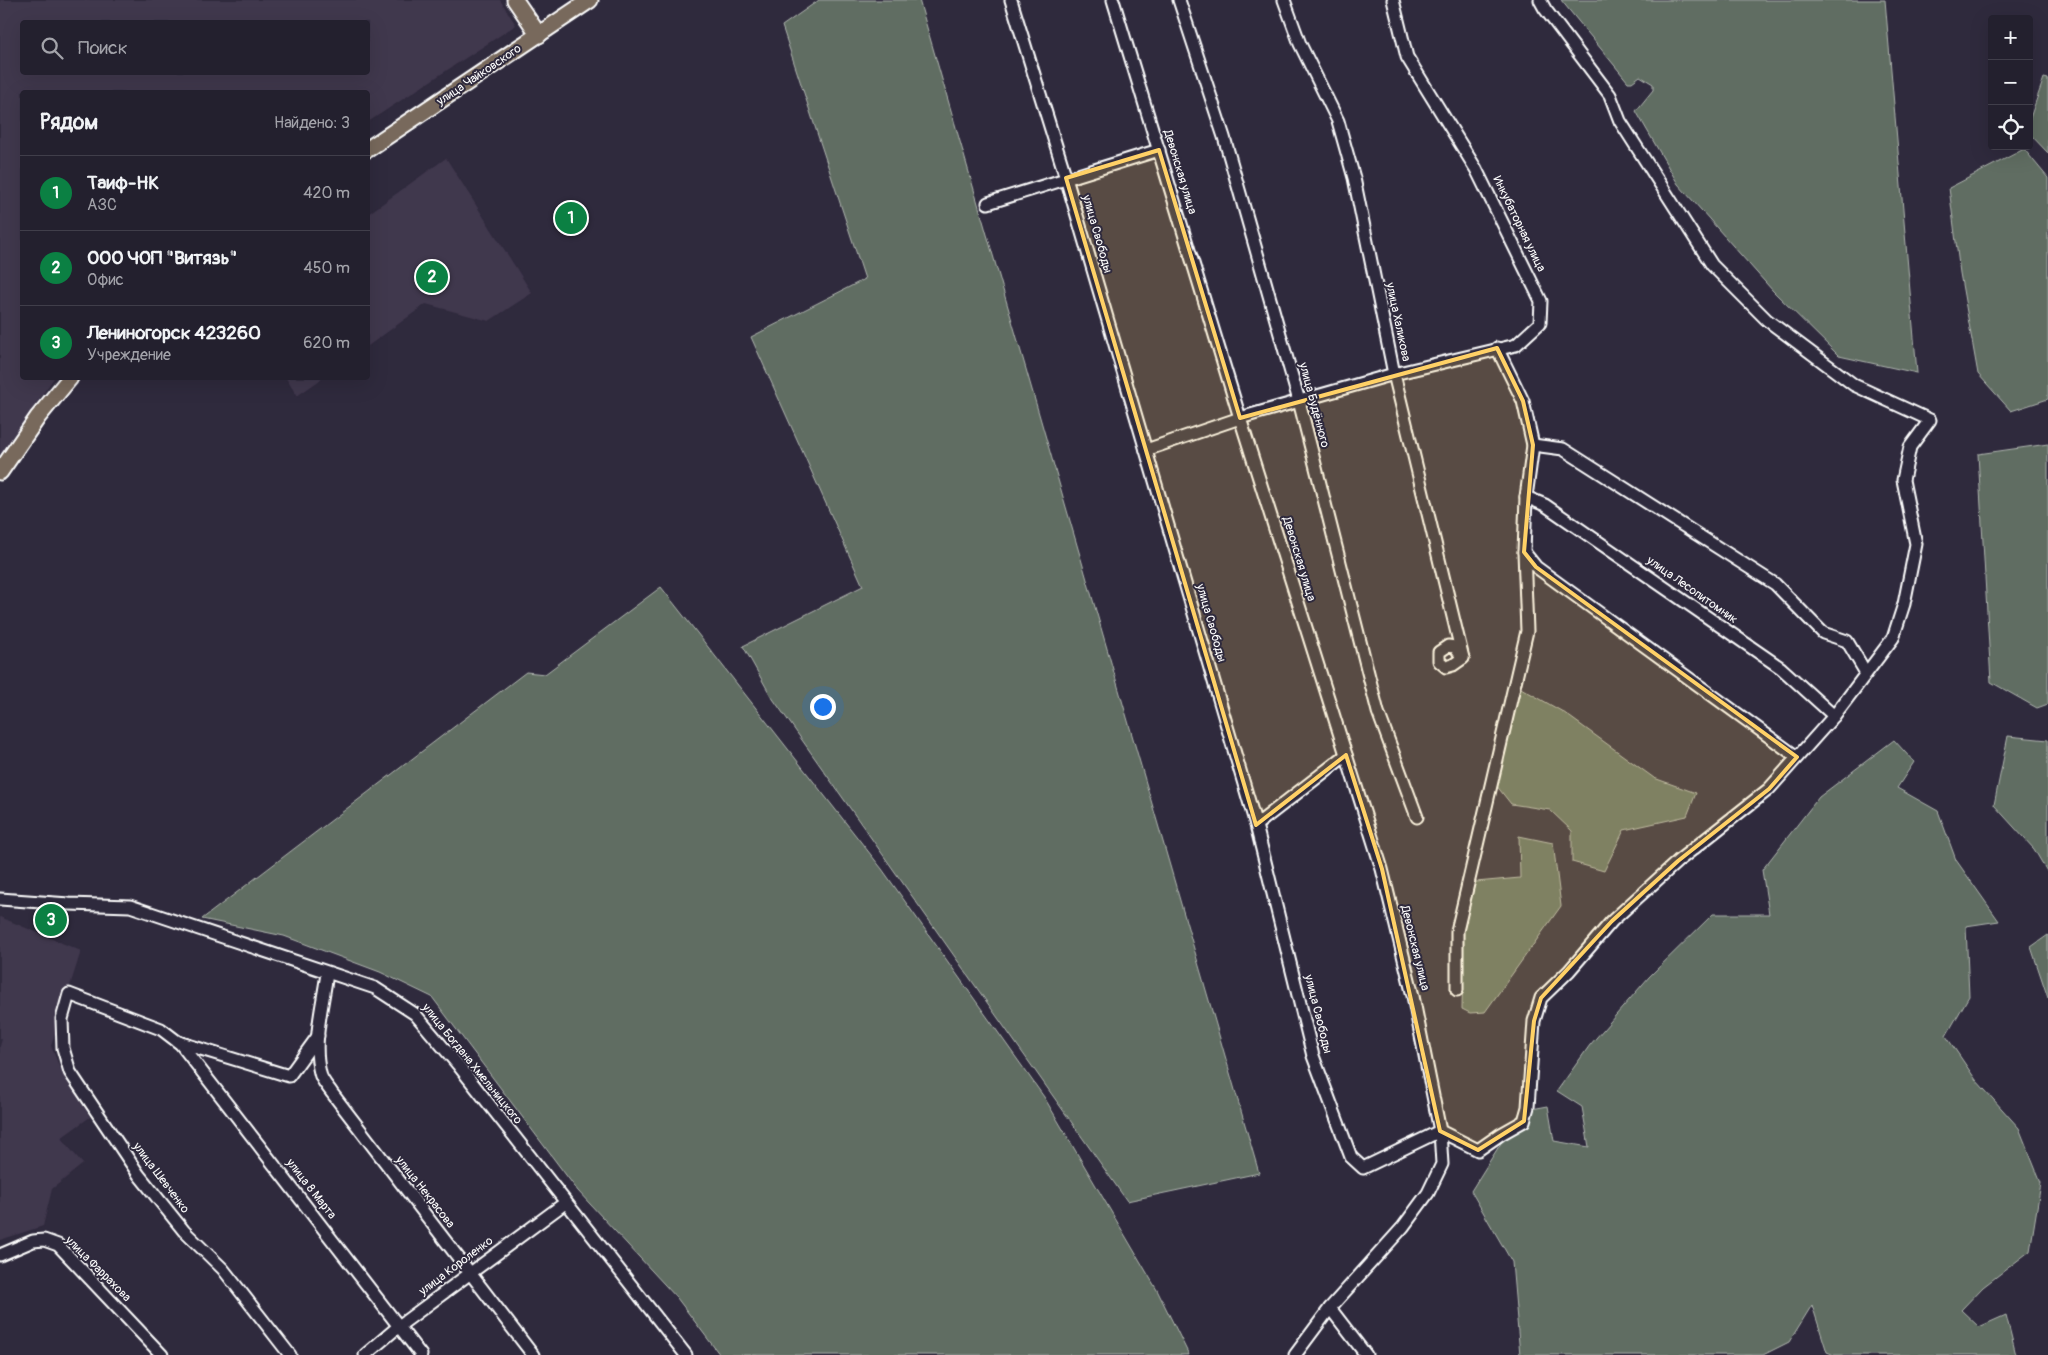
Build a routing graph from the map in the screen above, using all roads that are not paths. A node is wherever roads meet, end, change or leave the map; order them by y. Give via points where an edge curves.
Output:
1 (515, 0) edge
2 (590, 0) edge
3 (1011, 0) edge
4 (1113, 0) edge
5 (1179, 0) edge
6 (1284, 0) edge
7 (1393, 0) edge
8 (1540, 0) edge
9 (539, 35) junction
10 (370, 148) edge
11 (1159, 150) junction
12 (1066, 178) junction
13 (988, 203) dead end
14 (1497, 348) junction
15 (1394, 374) junction
16 (68, 380) edge
17 (1299, 401) junction
18 (1240, 418) junction
19 (1533, 444) junction
20 (1146, 450) junction
21 (0, 472) edge
22 (1526, 497) junction
23 (1524, 552) junction
24 (1463, 658) dead end
25 (1866, 673) junction
26 (1834, 716) junction
27 (1346, 755) junction
28 (1797, 756) junction
29 (1417, 817) dead end
30 (1256, 825) junction
31 (0, 899) edge
32 (327, 973) junction
33 (1457, 990) dead end
34 (318, 1036) junction
35 (178, 1042) junction
36 (1440, 1131) junction
37 (565, 1203) junction
38 (0, 1255) edge
39 (470, 1272) junction
40 (1330, 1308) junction
41 (399, 1326) junction
42 (162, 1355) edge
43 (290, 1355) edge
44 (365, 1355) edge
45 (421, 1355) edge
46 (533, 1355) edge
47 (686, 1355) edge
48 (1295, 1355) edge
49 (1366, 1355) edge

1 - 9 main road
2 - 9 main road, улица Чайковского
3 - 12 street, улица Свободы
4 - 11 street, Девонская улица
5 - 17 street, улица Будённого via 1224,138
6 - 15 street, улица Халикова via 1300,44 1338,121 1354,178
7 - 14 street, Инкубаторная улица via 1407,57 1476,169 1541,301 1540,323 1516,345
8 - 25 street via 1610,95 1620,122 1712,265 1767,320 1854,385 1930,420 1910,446 1902,480 1916,544 1904,604 1893,638
9 - 10 main road, улица Чайковского
11 - 12 street
11 - 18 street, Девонская улица
12 - 13 street
12 - 20 street, улица Свободы
14 - 15 street, Инкубаторная улица
14 - 19 street via 1523,401
15 - 17 street, Инкубаторная улица
15 - 24 street, улица Халикова
16 - 21 main road
17 - 18 street, Инкубаторная улица
17 - 29 street, улица Будённого via 1378,712
18 - 20 street, Инкубаторная улица
18 - 27 street, Девонская улица
19 - 22 street
19 - 25 street via 1563,450 1776,584 1823,633 1847,641
20 - 30 street, улица Свободы
22 - 23 street
22 - 26 street, улица Лесопитомник via 1545,505 1781,668
23 - 28 street via 1536,567
23 - 33 street via 1527,632 1457,931
25 - 26 street
26 - 28 street
27 - 30 street
27 - 36 street, Девонская улица via 1382,869 1413,996
28 - 36 street via 1769,789 1678,861 1612,921 1541,998 1534,1021 1528,1107 1524,1121 1478,1150
30 - 36 street, улица Свободы via 1313,1056 1351,1157 1363,1168
31 - 32 street, улица Богдана Хмельницкого via 130,906
32 - 34 street, улица Некрасова
32 - 37 street, улица Богдана Хмельницкого via 375,988 415,1014
34 - 35 street via 289,1076
34 - 39 street, улица Некрасова via 320,1074 332,1093
35 - 41 street, улица 8 Марта
35 - 43 street, улица Шевченко via 160,1028 69,994 62,1019 63,1048 70,1072 140,1175 184,1231 223,1269
36 - 40 street, Девонская улица via 1442,1164 1428,1193 1403,1227
37 - 39 street, улица Короленко
37 - 47 street, улица Богдана Хмельницкого
38 - 42 street, улица Фаррахова via 32,1241 44,1240 58,1245
39 - 41 street, улица Короленко
39 - 46 street, улица Некрасова
40 - 48 street, Девонская улица
40 - 49 street
41 - 44 street, улица Короленко
41 - 45 street, улица 8 Марта

